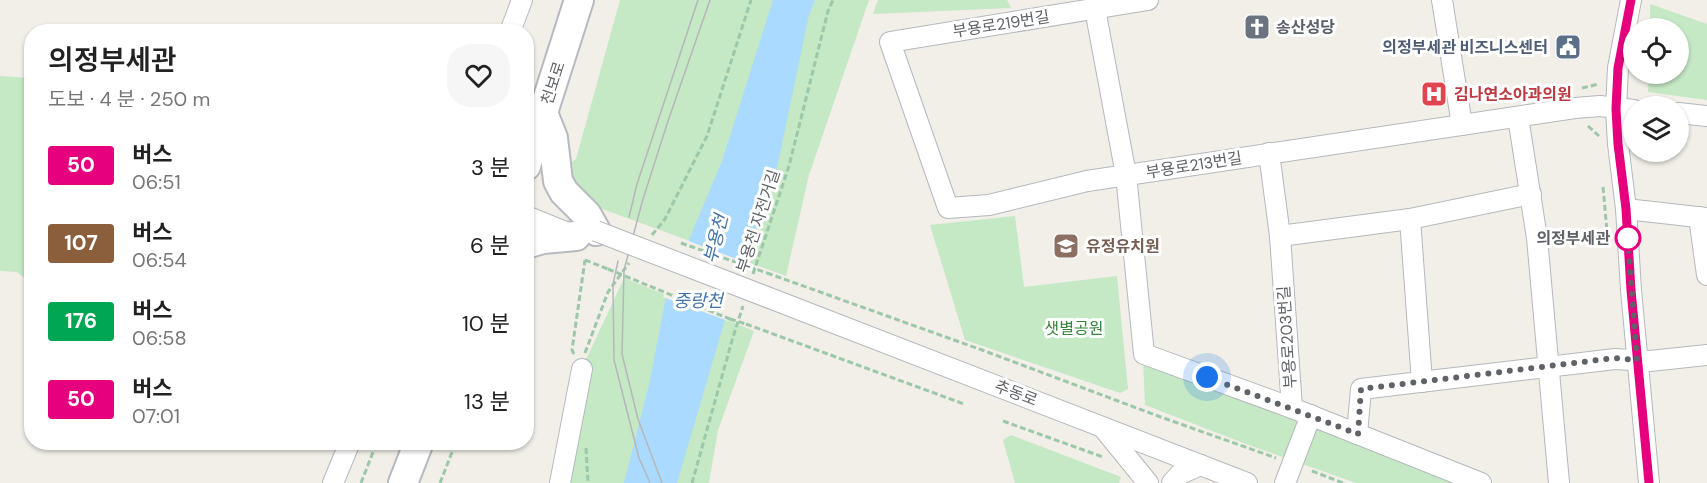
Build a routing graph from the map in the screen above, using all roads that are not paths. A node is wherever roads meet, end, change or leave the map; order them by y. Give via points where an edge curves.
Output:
1 (522, 0) edge
2 (579, 0) edge
3 (1148, 0) edge
4 (1442, 0) edge
5 (1631, 0) edge
6 (1095, 9) junction
7 (513, 24) edge
8 (890, 42) joint
9 (1623, 98) edge
10 (1623, 110) edge
11 (543, 113) junction
12 (1689, 114) edge
13 (1707, 116) edge
14 (1518, 117) junction
15 (1623, 120) edge
16 (1462, 125) junction
17 (534, 141) edge
18 (1269, 153) junction
19 (1126, 175) junction
20 (1531, 194) junction
21 (1626, 209) junction
22 (1703, 217) edge
23 (1410, 219) junction
24 (534, 220) edge
25 (1280, 236) junction
26 (534, 242) edge
27 (585, 242) junction
28 (1707, 275) edge
29 (1707, 355) edge
30 (1637, 360) junction
31 (579, 363) road end
32 (1548, 368) junction
33 (1422, 382) junction
34 (1292, 408) junction
35 (1311, 416) junction
36 (1103, 427) junction
37 (1358, 434) junction
38 (347, 450) edge
39 (416, 450) edge
40 (1201, 465) junction
41 (333, 483) edge
42 (403, 483) edge
43 (560, 483) edge
44 (1148, 483) edge
45 (1172, 483) edge
46 (1247, 483) edge
47 (1285, 483) edge
48 (1481, 483) edge
49 (1559, 483) edge
50 (1649, 483) edge

1 - 7 street
2 - 11 main road, 천보로
3 - 6 street, 부용로219번길
4 - 16 street
5 - 9 street via 1618,68
6 - 8 street, 부용로219번길
6 - 19 street
8 - 19 street, 부용로213번길 via 948,208 989,205
10 - 14 street, 부용로213번길 via 1600,106
11 - 17 main road, 천보로
11 - 27 main road via 553,138 558,181 586,215
12 - 13 street
14 - 16 street, 부용로213번길
14 - 20 street
15 - 21 street via 1618,144
16 - 18 street, 부용로213번길
18 - 19 street, 부용로213번길
18 - 25 street, 부용로203번길
19 - 34 street via 1143,354
20 - 23 street
20 - 32 street
21 - 22 street
21 - 30 street
22 - 28 street
23 - 25 street
23 - 33 street
24 - 27 street
25 - 34 street, 부용로203번길
26 - 27 main road
27 - 36 street, 추동로, bridge via 786,303
29 - 30 street
30 - 32 street via 1615,358
30 - 50 street
31 - 43 street
32 - 33 street
32 - 49 street
33 - 37 street via 1361,389
34 - 35 street, 부용로203번길
35 - 37 street, 부용로203번길
35 - 47 street
36 - 40 street, 추동로
36 - 44 street
37 - 48 street, 부용로203번길
38 - 41 street
39 - 42 main road
40 - 45 street via 1180,474
40 - 46 street, 추동로

